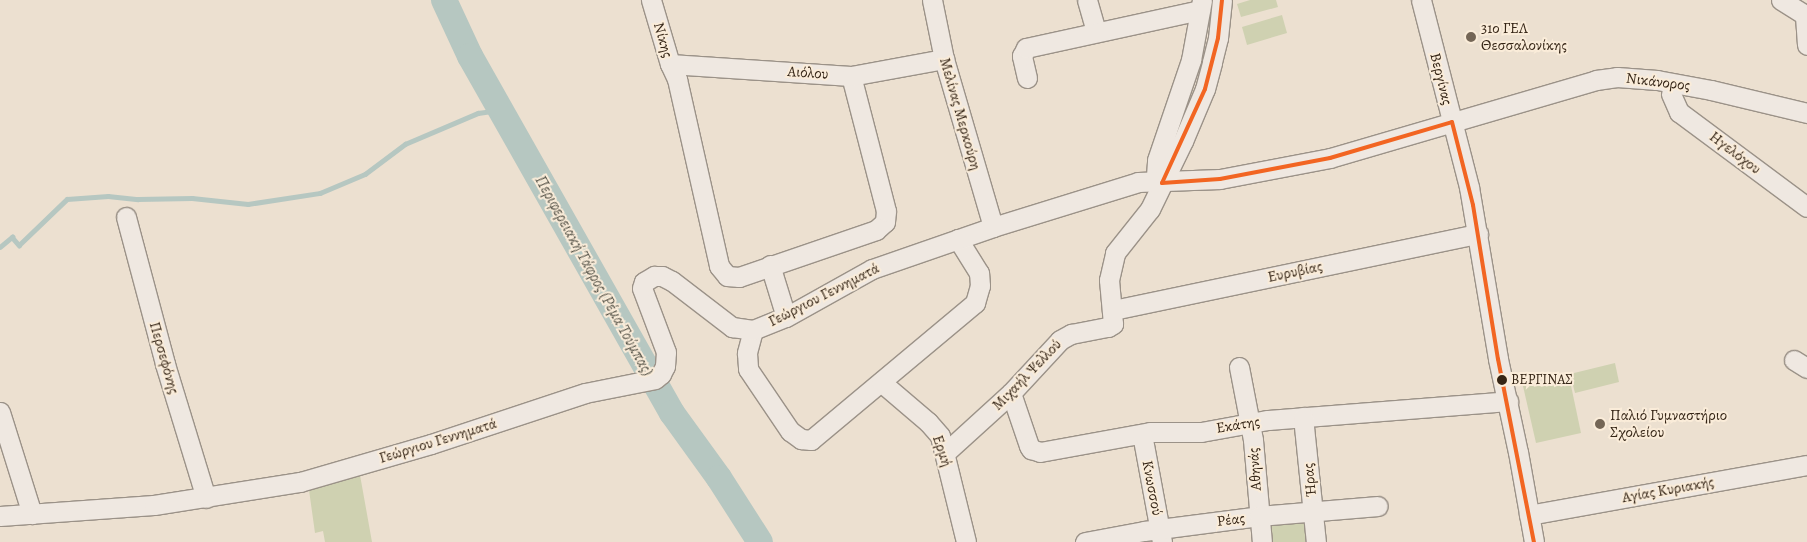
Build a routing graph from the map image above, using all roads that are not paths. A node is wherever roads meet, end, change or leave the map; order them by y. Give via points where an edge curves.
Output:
1 (651, 0) edge
2 (932, 0) edge
3 (1087, 0) edge
4 (1222, 0) edge
5 (1421, 0) edge
6 (1780, 0) edge
7 (1201, 5) edge
8 (1806, 16) edge
9 (1096, 32) junction
10 (1807, 45) edge
11 (944, 58) junction
12 (673, 72) junction
13 (851, 76) junction
14 (1026, 78) dead end
15 (1671, 94) dead end
16 (1807, 113) edge
17 (1452, 122) junction
18 (1162, 183) junction
19 (1807, 207) edge
20 (126, 217) dead end
21 (993, 227) junction
22 (1478, 234) junction
23 (958, 239) junction
24 (770, 265) junction
25 (1113, 310) junction
26 (786, 317) junction
27 (753, 330) junction
28 (1239, 367) dead end
29 (881, 382) junction
30 (1011, 393) junction
31 (1508, 401) junction
32 (0, 412) edge
33 (1303, 417) junction
34 (1250, 423) junction
35 (1142, 434) junction
36 (945, 452) junction
37 (1807, 465) edge
38 (206, 498) junction
39 (1378, 506) dead end
40 (1313, 512) junction
41 (32, 514) junction
42 (1529, 515) junction
43 (0, 516) edge
44 (1259, 516) junction
45 (1161, 536) edge
46 (966, 542) edge
47 (1086, 542) edge
48 (1262, 542) edge
49 (1316, 542) edge
50 (1534, 542) edge

1 - 12 street, Νίκης
2 - 11 street, Μελίνας Μερκούρη
3 - 9 street
4 - 18 street via 1218,38 1205,89
5 - 17 street, Βεργίνας
6 - 8 street
7 - 9 street
7 - 18 street via 1191,60 1157,160 1156,176
8 - 10 street
9 - 14 street via 1026,48 1022,60
11 - 13 street, Αιόλου
11 - 21 street, Μελίνας Μερκούρη
12 - 13 street, Αιόλου
12 - 24 street, Νίκης via 721,270 735,278
13 - 24 street via 886,211 885,222 876,230
15 - 19 street, Ηγελόχου via 1680,112
16 - 17 street, Νικάνορος via 1684,84 1617,77 1596,80
17 - 18 street, Γεώργιου Γεννηματά via 1330,158 1220,179
17 - 22 street, Βεργίνας
18 - 21 street, Γεώργιου Γεννηματά via 1138,182
18 - 25 street via 1150,209 1115,253 1109,280
20 - 38 street, Περσεφόνης via 165,364
21 - 23 street, Γεώργιου Γεννηματά
22 - 25 street, Ευρυβίας
22 - 31 street, Βεργίνας via 1496,350
23 - 26 street, Γεώργιου Γεννηματά via 872,269
23 - 29 street via 979,274 978,298 972,307
24 - 26 street
25 - 30 street, Μιχαήλ Ψελλού via 1112,325 1063,338
26 - 27 street, Γεώργιου Γεννηματά
27 - 29 street via 747,353 748,369 790,431 806,441 815,438
27 - 38 street, Γεώργιου Γεννηματά via 732,327 672,281 654,276 644,282 642,288 666,352 665,366 655,379 585,393 432,444 300,482
28 - 34 street, Αθηνάς
29 - 36 street, Ερμή via 932,426 942,440
30 - 35 street, Εκάτης via 1030,446 1036,452
30 - 36 street, Μιχαήλ Ψελλού
31 - 33 street, Εκάτης
31 - 42 street, Βεργίνας
32 - 41 street
33 - 34 street, Εκάτης
33 - 40 street, Ήρας
34 - 35 street, Εκάτης via 1201,432
34 - 44 street, Αθηνάς
35 - 45 street, Κνωσσού
36 - 46 street, Ερμή
37 - 42 street, Αγίας Κυριακής
38 - 41 street, Γεώργιου Γεννηματά
39 - 40 street, Ρέας
40 - 44 street, Ρέας
40 - 49 street, Ήρας
41 - 43 street, Γεώργιου Γεννηματά
42 - 50 street, Βεργίνας
44 - 45 street, Ρέας
44 - 48 street, Αθηνάς
45 - 47 street, Ρέας

